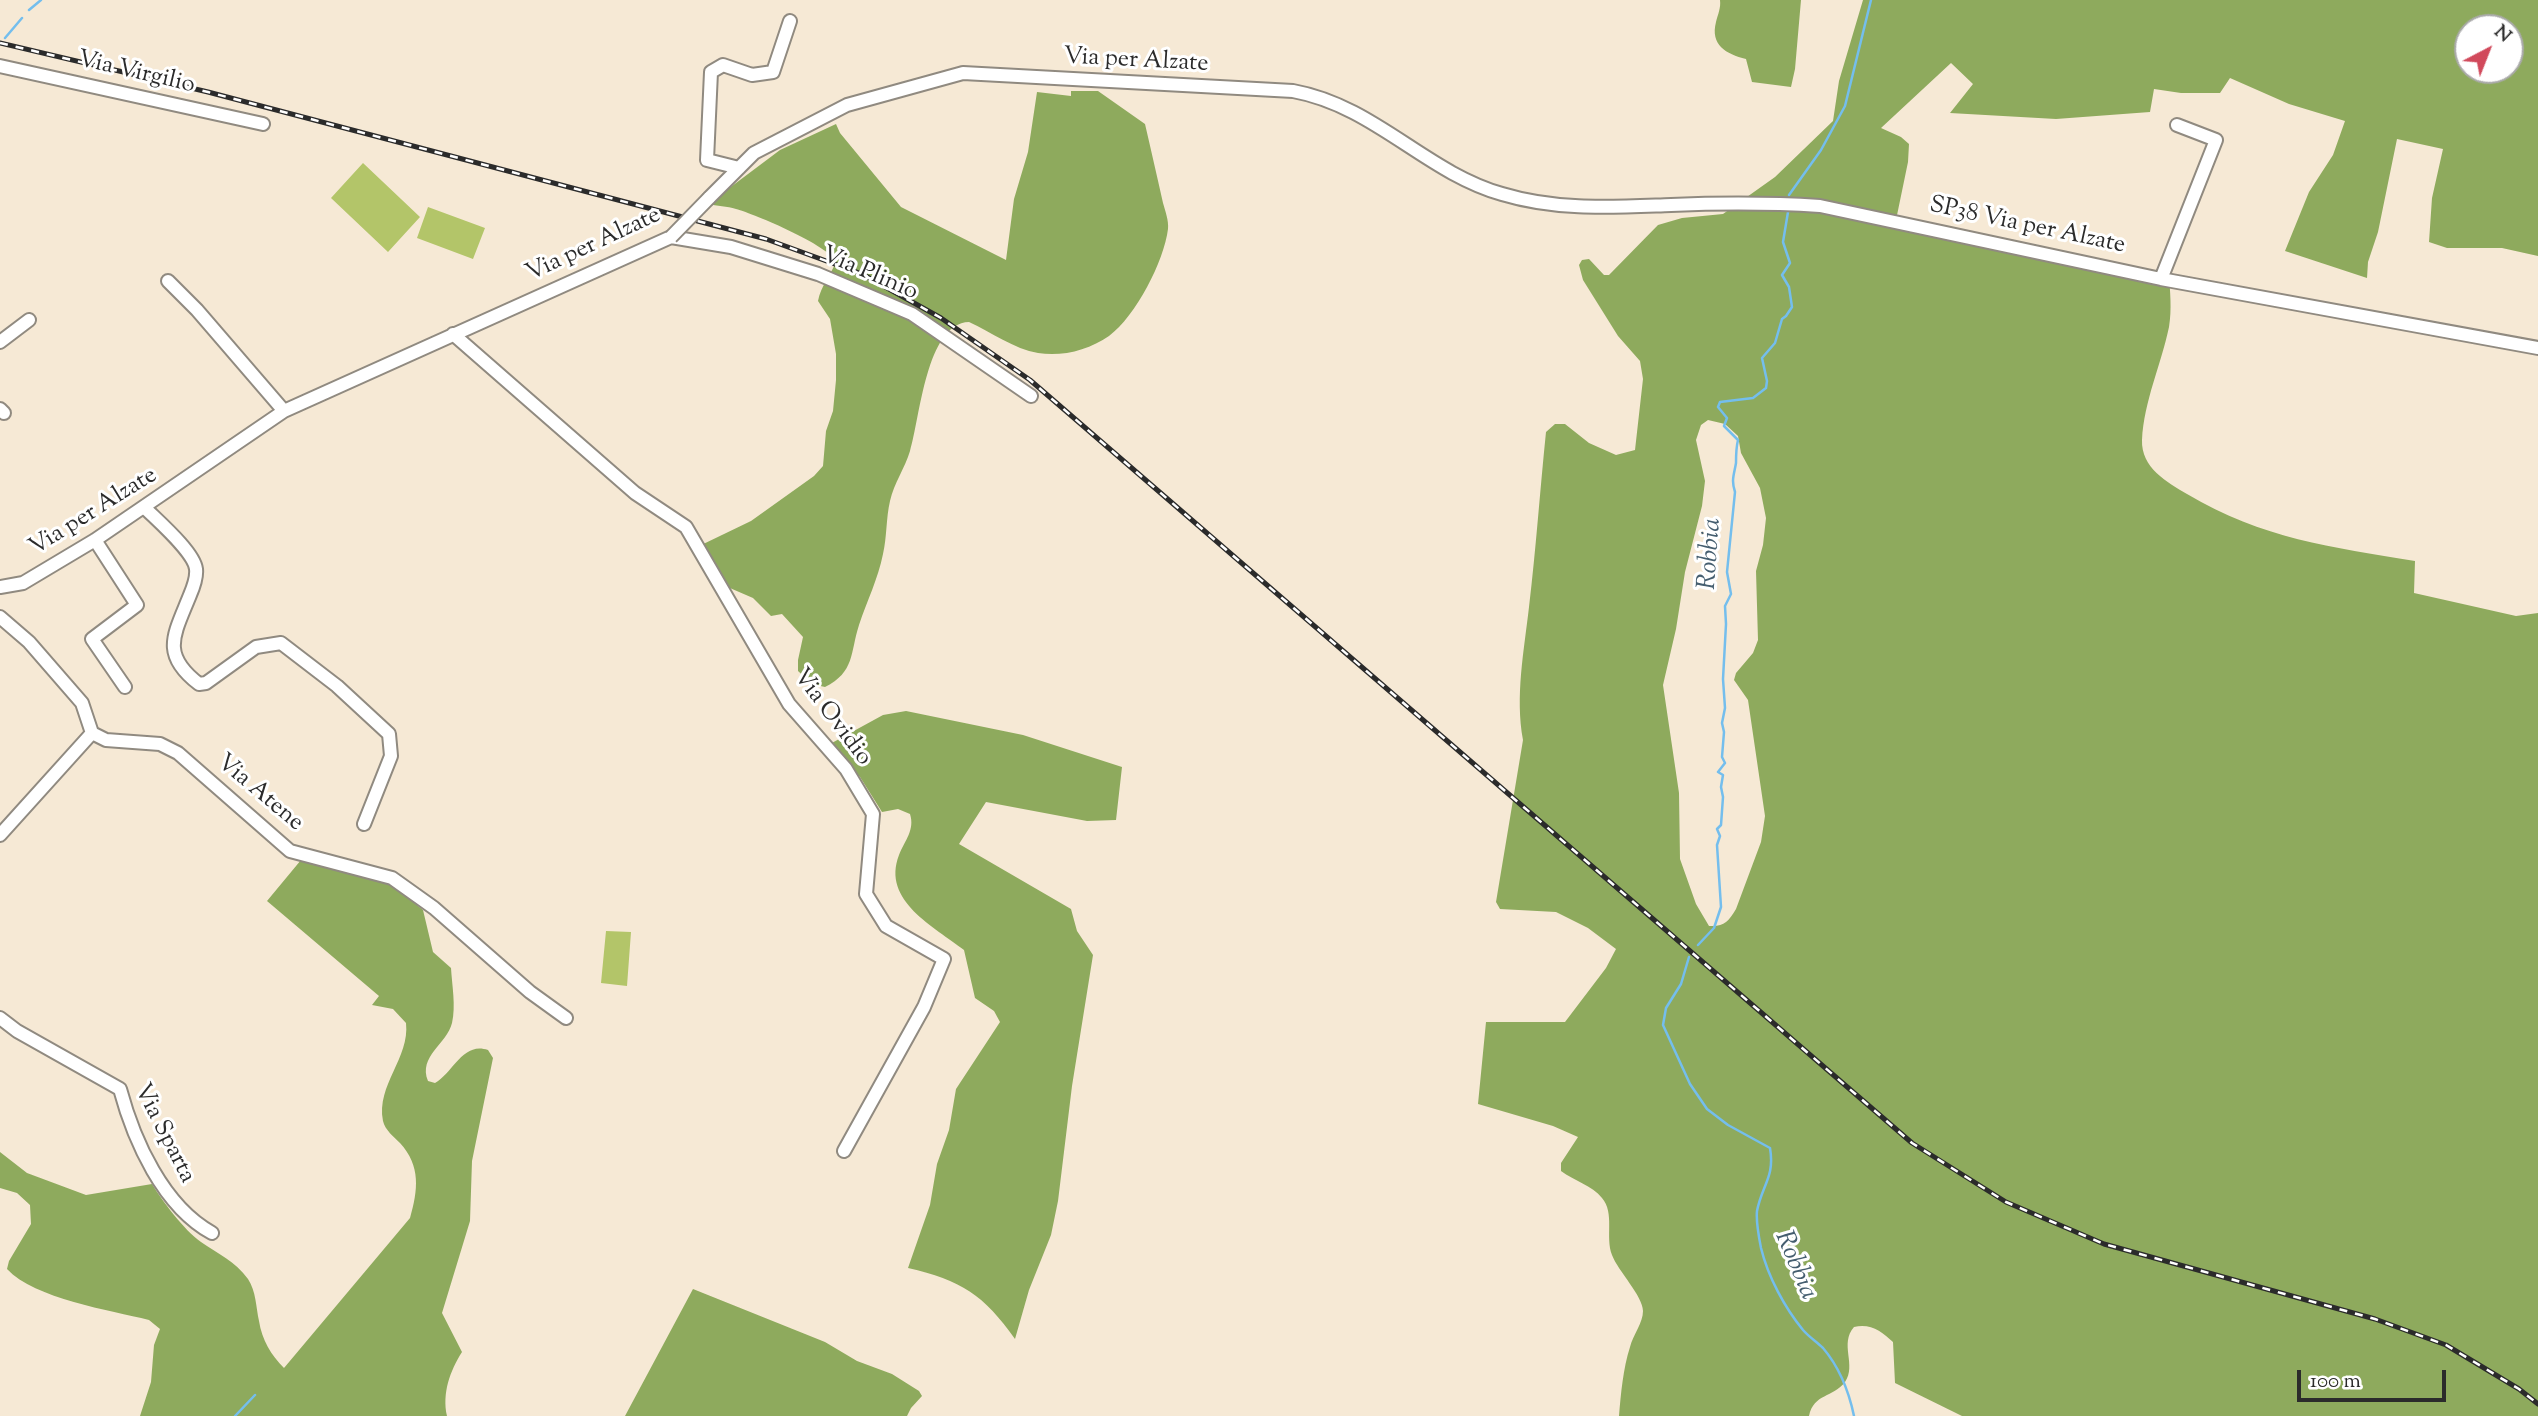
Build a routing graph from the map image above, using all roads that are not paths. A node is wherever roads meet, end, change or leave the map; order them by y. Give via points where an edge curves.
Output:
1 (790, 21) dead end
2 (0, 66) edge
3 (263, 124) dead end
4 (2177, 125) dead end
5 (739, 168) junction
6 (1502, 194) joint
7 (671, 237) junction
8 (2161, 279) junction
9 (168, 281) dead end
10 (29, 320) dead end
11 (453, 334) junction
12 (0, 342) edge
13 (2538, 348) edge
14 (1031, 396) dead end
15 (284, 411) junction
16 (145, 508) junction
17 (95, 540) junction
18 (0, 587) edge
19 (0, 617) edge
20 (125, 687) dead end
21 (93, 733) junction
22 (364, 824) dead end
23 (0, 835) edge
24 (0, 1018) edge
25 (566, 1018) dead end
26 (844, 1151) dead end
27 (212, 1233) dead end

1 - 5 street via 773,72 752,75 723,65 711,72 707,160
2 - 3 street, Via Virgilio
4 - 8 street via 2216,140
5 - 6 street, Via per Alzate via 754,153 847,105 962,73 1312,94 1353,110 1450,172
5 - 7 street, Via per Alzate, bridge
6 - 8 street, SP38 Via per Alzate via 1581,208 1820,206
7 - 11 street, Via per Alzate
7 - 14 street, Via Plinio via 731,247 806,270 912,314
8 - 13 street, SP38 Via per Alzate
9 - 15 street
10 - 12 street
11 - 15 street, Via per Alzate
11 - 26 street, Via Ovidio via 635,493 686,527 789,704 846,769 873,814 866,894 886,926 944,960 924,1007
15 - 16 street, Via per Alzate
16 - 17 street, Via per Alzate
16 - 22 street via 186,551 196,569 194,587 175,631 174,657 183,672 206,683 256,647 281,643 389,734 391,756
17 - 18 street, Via per Alzate via 23,583
17 - 20 street via 137,605 92,639
19 - 21 street via 29,642 82,703
21 - 23 street
21 - 25 street, Via Atene via 106,740 160,744 178,753 290,850 392,878
24 - 27 street, Via Sparta via 120,1089 129,1121 162,1185 181,1211

